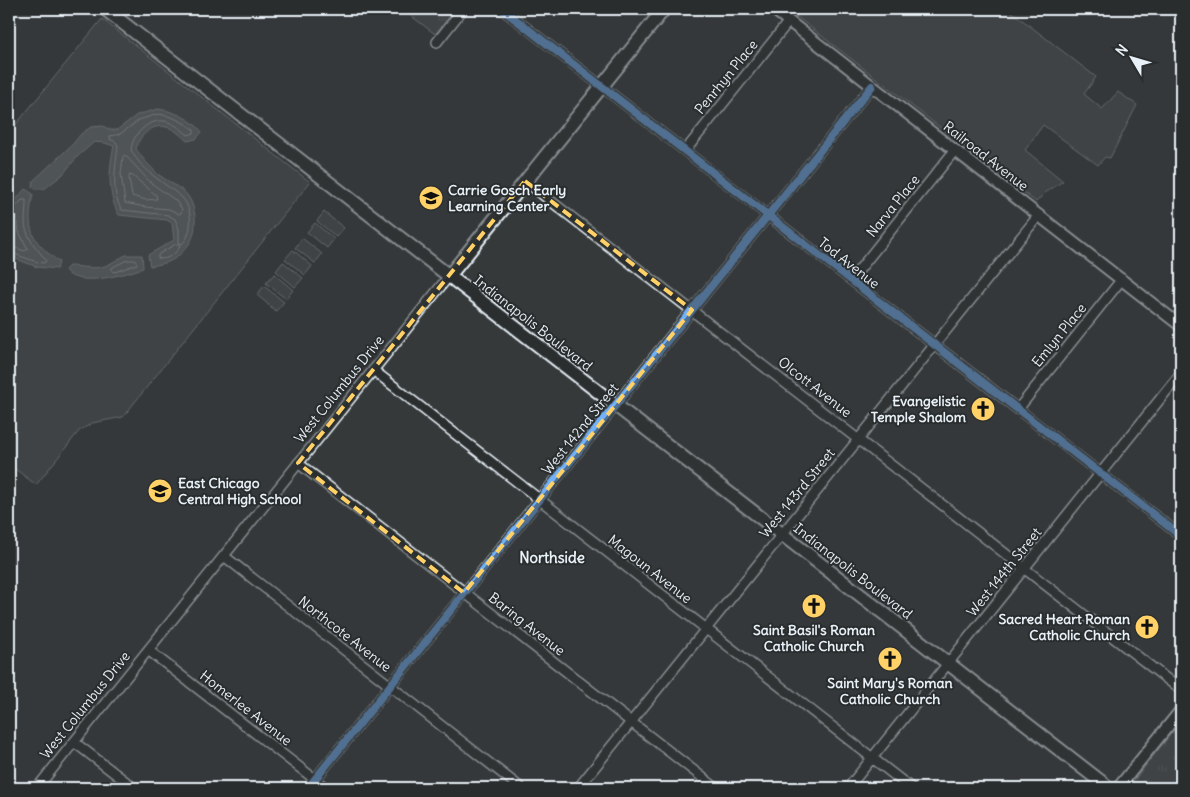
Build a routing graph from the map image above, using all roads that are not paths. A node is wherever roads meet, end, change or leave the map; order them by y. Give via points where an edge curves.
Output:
1 (105, 9) edge
2 (463, 9) edge
3 (502, 9) edge
4 (664, 9) edge
5 (774, 9) edge
6 (789, 21) junction
7 (436, 42) dead end
8 (602, 86) junction
9 (872, 86) junction
10 (955, 150) junction
11 (684, 151) junction
12 (525, 181) junction
13 (768, 215) junction
14 (1039, 215) junction
15 (449, 276) junction
16 (1122, 279) junction
17 (851, 280) junction
18 (692, 310) junction
19 (1181, 326) edge
20 (934, 344) junction
21 (373, 370) junction
22 (1181, 373) edge
23 (615, 405) junction
24 (1018, 409) junction
25 (858, 439) junction
26 (298, 463) junction
27 (1100, 474) junction
28 (540, 500) junction
29 (1180, 534) edge
30 (782, 535) junction
31 (224, 556) junction
32 (1025, 568) junction
33 (464, 593) junction
34 (706, 629) junction
35 (148, 650) junction
36 (947, 663) junction
37 (390, 686) junction
38 (1181, 690) edge
39 (1181, 710) edge
40 (631, 722) junction
41 (74, 742) junction
42 (872, 758) junction
43 (315, 780) junction
44 (37, 788) edge
45 (134, 788) edge
46 (308, 788) edge
47 (326, 788) edge
48 (521, 788) edge
49 (578, 788) edge
50 (716, 788) edge
51 (848, 788) edge
52 (911, 788) edge
53 (1109, 788) edge
54 (1118, 788) edge

1 - 15 main road, Indianapolis Boulevard
2 - 7 street
3 - 8 street, Tod Avenue
4 - 8 main road, West Columbus Drive
5 - 6 street, Railroad Avenue
6 - 9 street, Railroad Avenue
6 - 11 street, Penrhyn Place
8 - 11 street, Tod Avenue
8 - 12 main road, West Columbus Drive
9 - 10 street, Railroad Avenue
9 - 13 street, West 142nd Street
10 - 14 street, Railroad Avenue
10 - 17 street, Narva Place
11 - 13 street, Tod Avenue
12 - 15 main road, West Columbus Drive
12 - 18 street, Olcott Avenue
13 - 17 street, Tod Avenue
13 - 18 street, West 142nd Street
14 - 16 street, Railroad Avenue
14 - 20 street, West 143rd Street
15 - 21 street, West Columbus Drive
15 - 23 main road, Indianapolis Boulevard
16 - 19 street, Railroad Avenue
16 - 24 street, Emlyn Place
17 - 20 street, Tod Avenue
18 - 23 street, West 142nd Street
18 - 25 street, Olcott Avenue
20 - 24 street, Tod Avenue
20 - 25 street, West 143rd Street
21 - 26 street, West Columbus Drive
21 - 28 street, Magoun Avenue
22 - 27 street, West 144th Street
23 - 28 street, West 142nd Street
23 - 30 main road, Indianapolis Boulevard
24 - 27 street, Tod Avenue
25 - 30 street, West 143rd Street
25 - 32 street, Olcott Avenue
26 - 31 street, West Columbus Drive
26 - 33 street, Baring Avenue
27 - 29 street, Tod Avenue
27 - 32 street, West 144th Street
28 - 33 street, West 142nd Street
28 - 34 street, Magoun Avenue
30 - 34 street, West 143rd Street
30 - 36 main road, Indianapolis Boulevard
31 - 35 street, West Columbus Drive
31 - 37 street, Northcote Avenue
32 - 36 street, West 144th Street
32 - 38 street, Olcott Avenue
33 - 37 street, West 142nd Street
33 - 40 street, Baring Avenue
34 - 40 street, West 143rd Street
34 - 42 street, Magoun Avenue
35 - 41 street, West Columbus Drive
35 - 43 street, Homerlee Avenue
36 - 42 street, West 144th Street
36 - 53 main road, Indianapolis Boulevard
37 - 43 street, West 142nd Street
37 - 48 street, Northcote Avenue
39 - 54 street
40 - 49 street, West 143rd Street
40 - 50 street, Baring Avenue
41 - 44 street, West Columbus Drive
41 - 45 street
42 - 51 street, West 144th Street
42 - 52 street, Magoun Avenue
43 - 46 street, West 142nd Street
43 - 47 street, Homerlee Avenue

